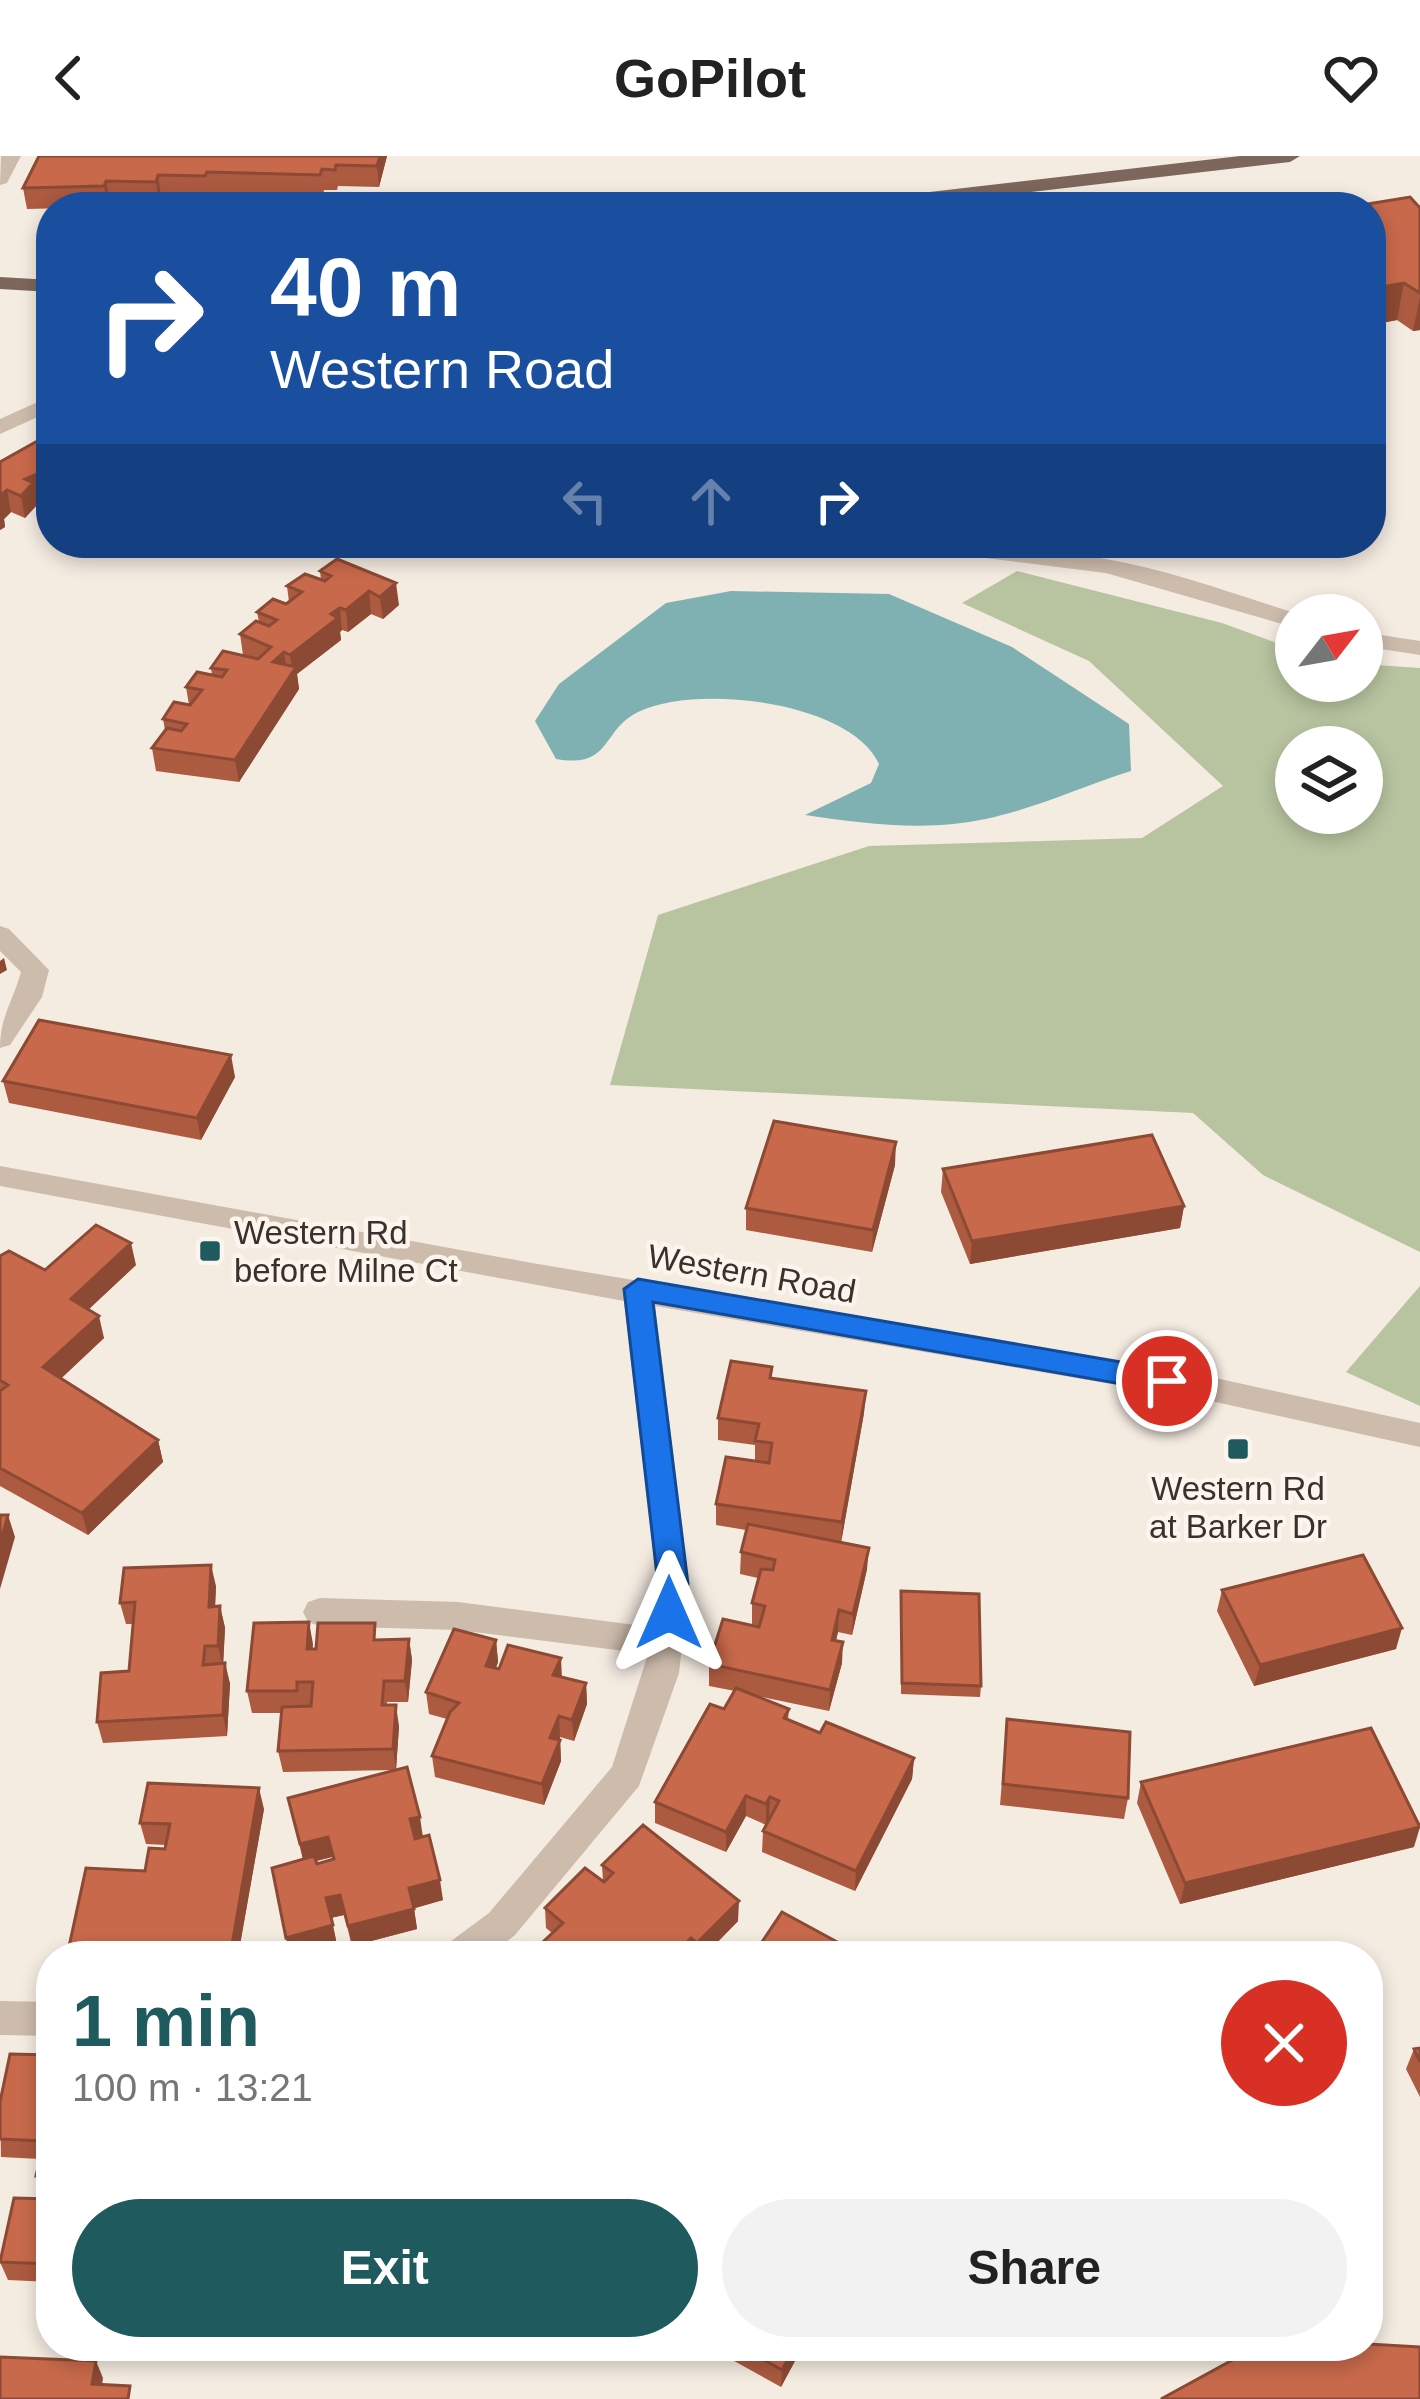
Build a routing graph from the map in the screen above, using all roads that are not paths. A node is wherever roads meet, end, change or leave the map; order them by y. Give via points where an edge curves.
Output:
1 (11, 156) edge
2 (1290, 156) edge
3 (0, 179) edge
4 (981, 192) edge
5 (0, 283) edge
6 (36, 285) edge
7 (36, 289) edge
8 (0, 298) edge
9 (36, 410) edge
10 (0, 428) edge
11 (1046, 558) edge
12 (1275, 614) edge
13 (1383, 642) edge
14 (1420, 648) edge
15 (0, 935) edge
16 (0, 1038) edge
17 (0, 1176) edge
18 (638, 1289) junction
19 (1420, 1435) edge
20 (320, 1612) dead end
21 (666, 1643) junction
22 (480, 1941) edge
23 (0, 2018) edge
24 (36, 2019) edge

1 - 3 street
2 - 4 main road
5 - 6 main road
7 - 8 main road
9 - 10 street
11 - 12 street via 1147,574
13 - 14 street
15 - 16 street via 35,970 28,998
17 - 18 street, Western Road
18 - 19 street, Western Road via 1211,1389
18 - 21 street via 673,1584
20 - 21 street via 458,1616
21 - 22 street via 627,1775
23 - 24 street

